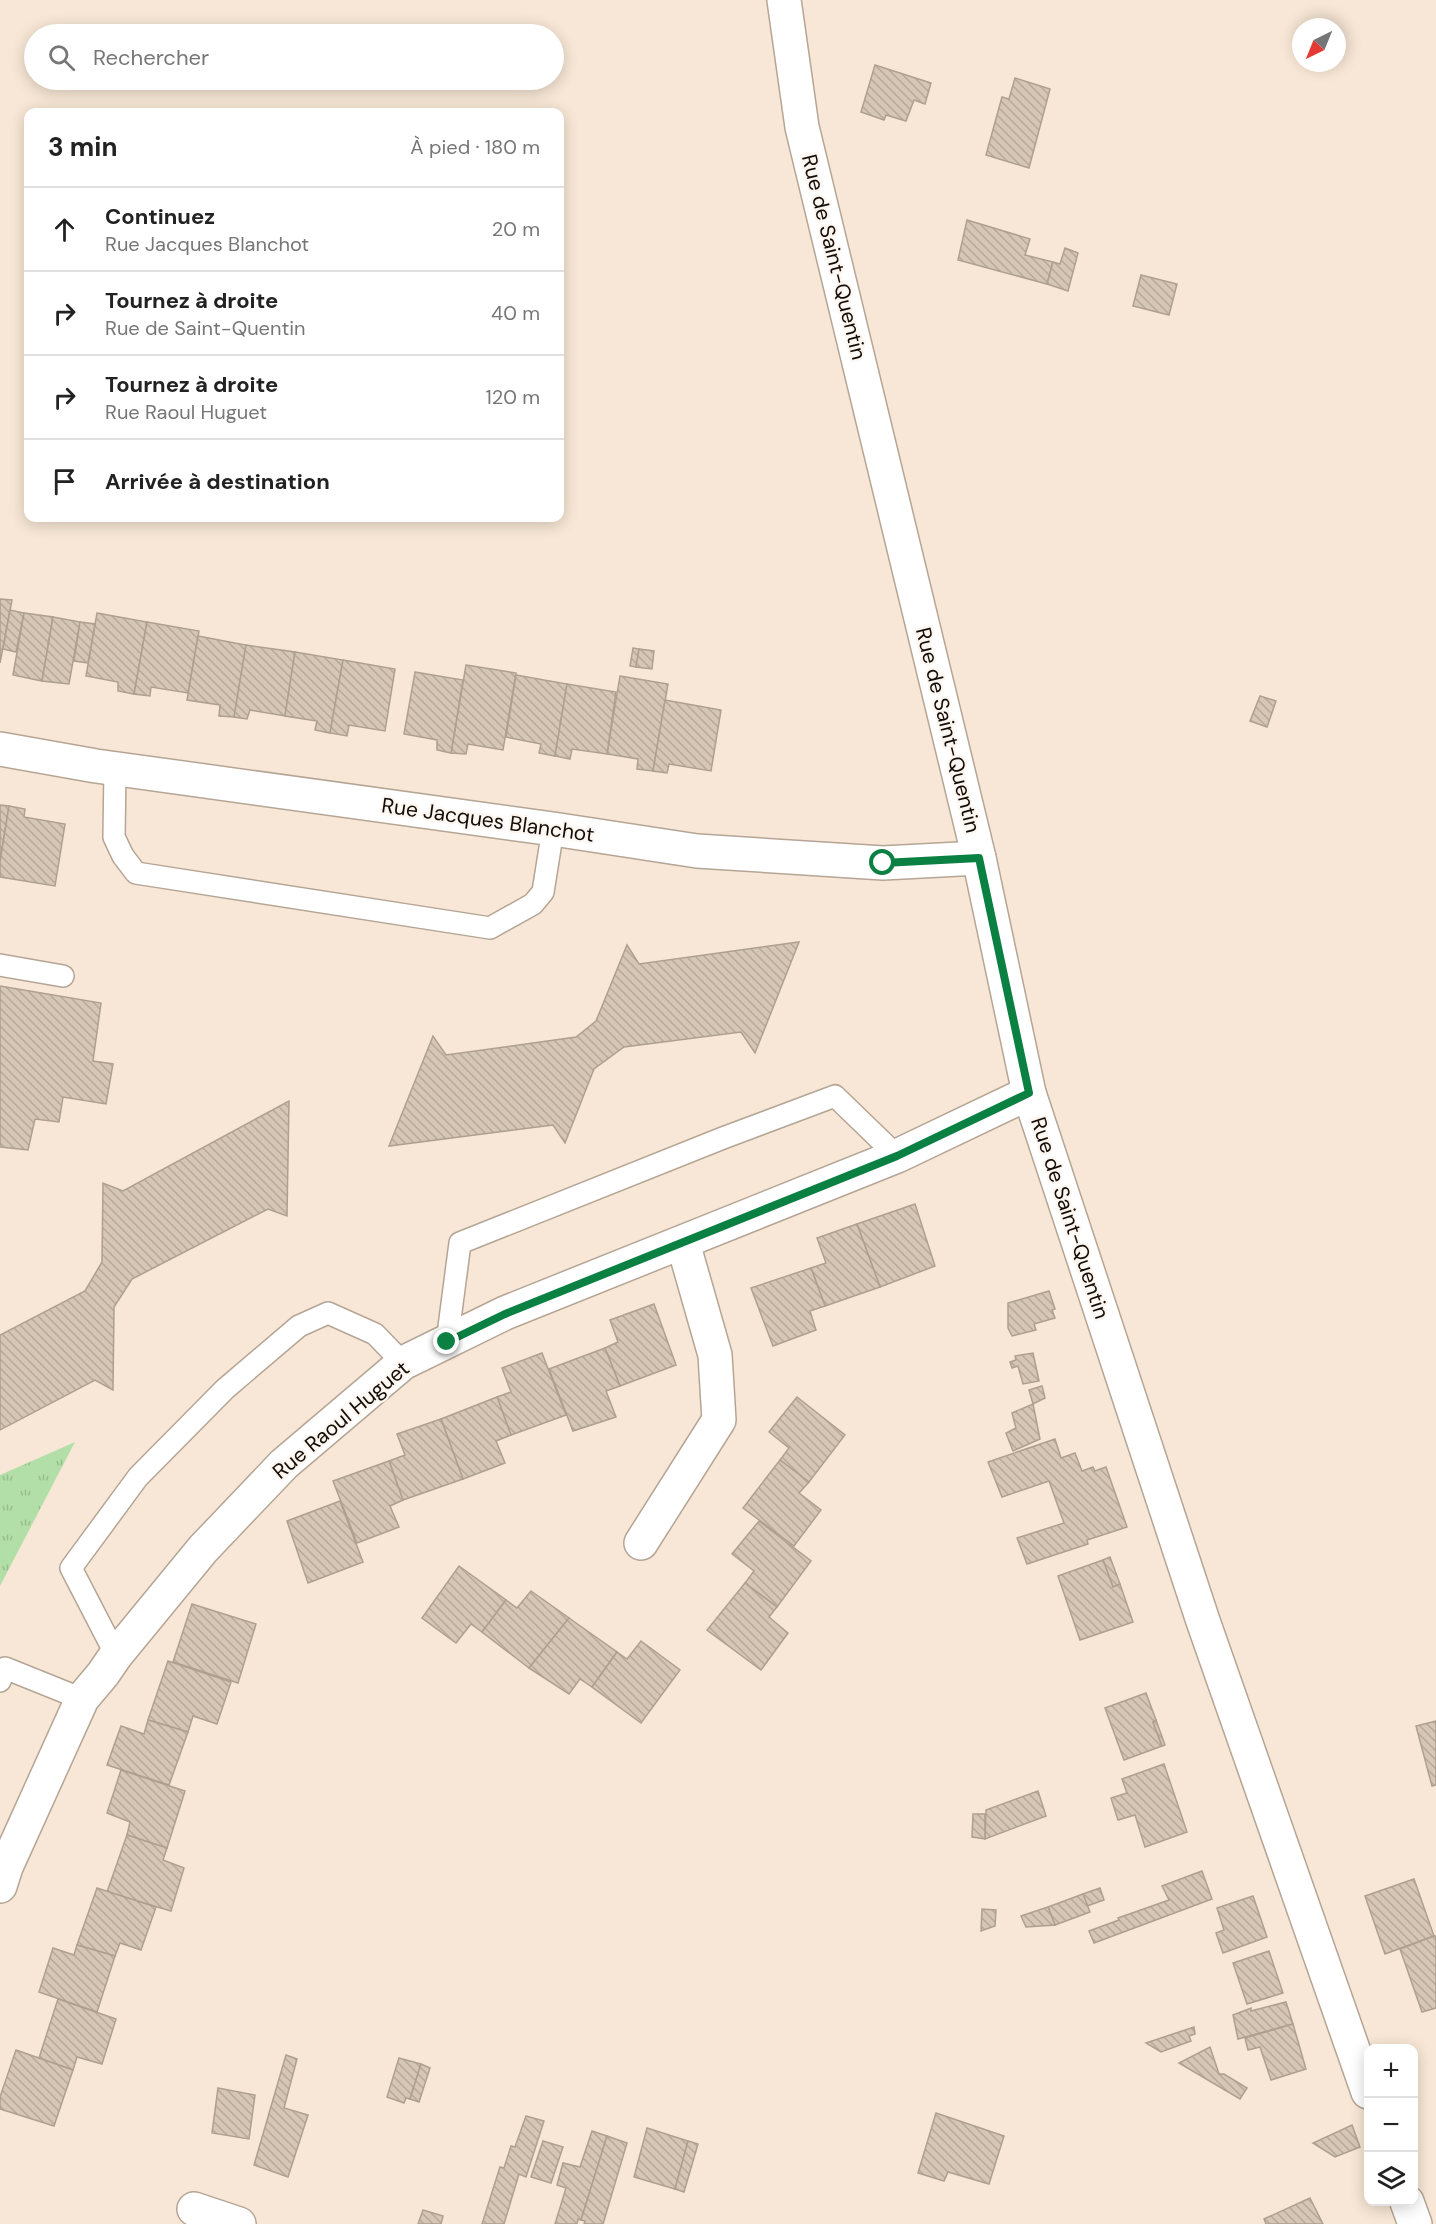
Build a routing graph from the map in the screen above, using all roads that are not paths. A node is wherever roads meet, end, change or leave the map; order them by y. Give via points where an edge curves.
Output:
1 (784, 0) edge
2 (0, 749) edge
3 (115, 769) junction
4 (553, 829) junction
5 (979, 858) junction
6 (0, 964) edge
7 (63, 976) dead end
8 (1029, 1093) junction
9 (897, 1156) junction
10 (683, 1243) junction
11 (447, 1342) junction
12 (403, 1363) junction
13 (641, 1543) dead end
14 (116, 1655) junction
15 (0, 1681) edge
16 (82, 1699) junction
17 (0, 1886) edge
18 (1364, 2081) edge
19 (1408, 2206) edge
20 (194, 2210) dead end
21 (239, 2224) edge
22 (1415, 2224) edge

1 - 5 street, Rue de Saint-Quentin via 802,127
2 - 3 street, Rue Jacques Blanchot
3 - 4 street, Rue Jacques Blanchot
3 - 4 lane via 114,837 136,873 490,928 533,904 543,892
4 - 5 street, Rue Jacques Blanchot via 697,851 883,863
5 - 8 street, Rue de Saint-Quentin
6 - 7 lane
8 - 9 street, Rue Raoul Huguet
8 - 18 street, Rue de Saint-Quentin via 1203,1621
9 - 10 street, Rue Raoul Huguet
9 - 11 lane via 835,1096 460,1244
10 - 11 street, Rue Raoul Huguet via 505,1314
10 - 13 street via 715,1355 719,1420
11 - 12 street, Rue Raoul Huguet
12 - 14 street, Rue Raoul Huguet via 284,1464 203,1550
12 - 14 lane via 375,1334 328,1313 299,1326 225,1389 138,1477 71,1568
14 - 16 street, Rue Raoul Huguet
15 - 16 lane via 5,1668
16 - 17 street, Rue Raoul Huguet
19 - 22 street
20 - 21 street

